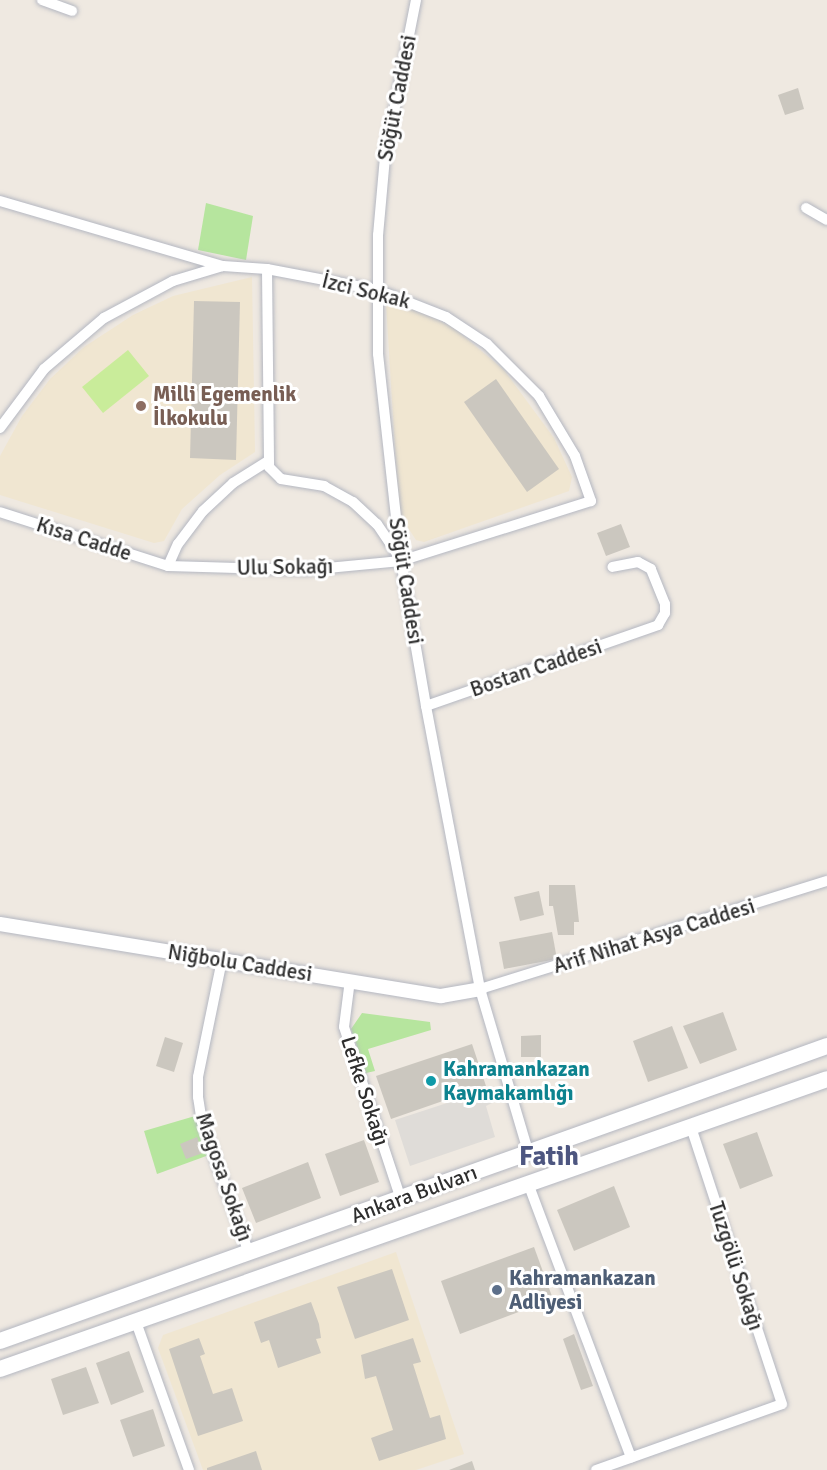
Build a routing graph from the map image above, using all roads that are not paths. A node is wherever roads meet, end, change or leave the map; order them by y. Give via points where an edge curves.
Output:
1 (42, 0) edge
2 (416, 0) edge
3 (72, 11) dead end
4 (0, 201) edge
5 (806, 208) dead end
6 (827, 220) edge
7 (223, 266) junction
8 (267, 270) junction
9 (377, 290) junction
10 (0, 428) edge
11 (267, 462) junction
12 (591, 501) joint
13 (0, 512) edge
14 (401, 561) junction
15 (168, 566) junction
16 (612, 567) dead end
17 (426, 706) junction
18 (827, 880) edge
19 (0, 924) edge
20 (222, 960) junction
21 (350, 981) junction
22 (480, 989) junction
23 (827, 1046) edge
24 (827, 1079) edge
25 (691, 1128) junction
26 (529, 1154) junction
27 (529, 1186) junction
28 (401, 1199) junction
29 (249, 1253) junction
30 (136, 1322) junction
31 (0, 1341) edge
32 (0, 1369) edge
33 (631, 1457) junction
34 (189, 1470) edge
35 (596, 1470) edge

1 - 3 street
2 - 9 street, Söğüt Caddesi via 388,127
4 - 7 street
5 - 6 street
7 - 8 street, İzci Sokak
7 - 10 street via 173,281 104,318 44,369
8 - 9 street, İzci Sokak
8 - 11 street
9 - 12 street, İzci Sokak via 446,317 506,360 552,415 575,456
9 - 14 street, Söğüt Caddesi via 378,354
11 - 14 street via 281,479 324,486 352,502 377,524
11 - 15 street via 232,483 203,511 178,543
12 - 14 street, Ulu Sokağı
13 - 15 street, Kısa Cadde
14 - 15 street, Ulu Sokağı via 306,570
14 - 17 street, Söğüt Caddesi
16 - 17 street, Bostan Caddesi via 645,564 657,580 665,613 658,625
17 - 22 street, Söğüt Caddesi
18 - 22 street, Arif Nihat Asya Caddesi
19 - 20 street, Niğbolu Caddesi via 90,942
20 - 21 street, Niğbolu Caddesi
20 - 29 street, Magosa Sokağı via 198,1077 198,1097 202,1122
21 - 22 street, Niğbolu Caddesi via 441,996
21 - 28 street, Lefke Sokağı via 344,1028
22 - 26 street, Söğüt Caddesi
23 - 26 main road, Ankara Bulvarı
24 - 25 main road, Ankara Bulvarı
25 - 27 main road, Ankara Bulvarı
25 - 33 street, Tuzgölü Sokağı via 782,1404
26 - 28 main road, Ankara Bulvarı
27 - 30 main road, Ankara Bulvarı
27 - 33 street
28 - 29 main road, Ankara Bulvarı
29 - 31 main road, Ankara Bulvarı
30 - 32 main road, Ankara Bulvarı
30 - 34 street
33 - 35 street

